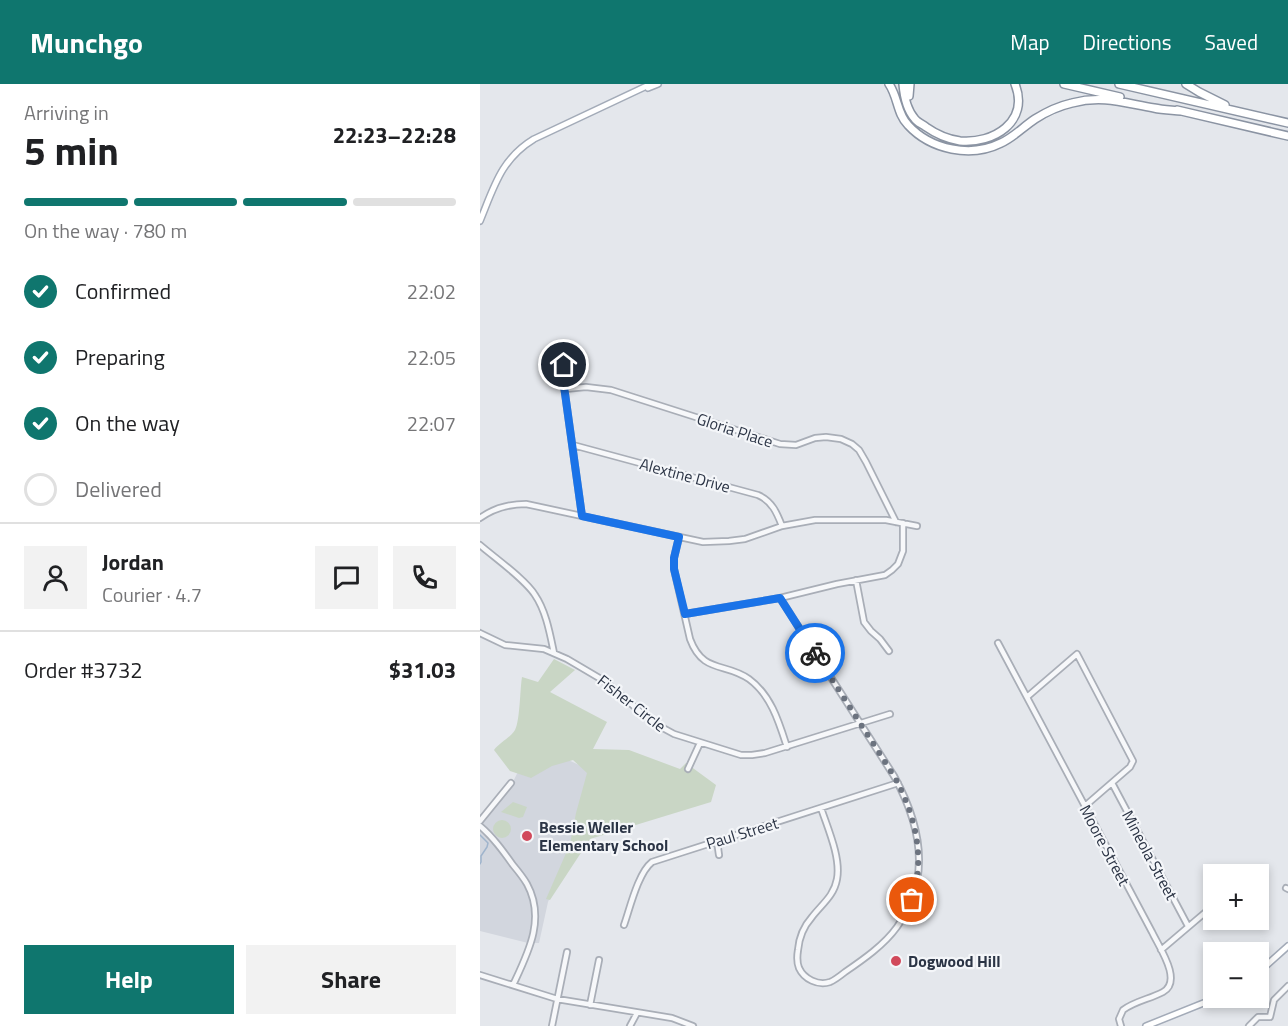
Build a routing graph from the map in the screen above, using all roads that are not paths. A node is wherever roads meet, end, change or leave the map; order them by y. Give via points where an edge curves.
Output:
1 (651, 84) edge
2 (658, 84) edge
3 (889, 84) edge
4 (896, 84) edge
5 (903, 84) edge
6 (910, 84) edge
7 (1015, 84) edge
8 (1064, 84) edge
9 (1119, 84) edge
10 (1186, 84) edge
11 (635, 92) junction
12 (896, 98) junction
13 (1181, 111) junction
14 (1270, 118) junction
15 (1288, 123) edge
16 (928, 129) junction
17 (1288, 136) edge
18 (480, 221) edge
19 (568, 345) dead end
20 (565, 389) junction
21 (573, 444) junction
22 (582, 516) junction
23 (480, 518) edge
24 (896, 522) junction
25 (903, 523) junction
26 (782, 526) junction
27 (917, 526) dead end
28 (679, 537) junction
29 (480, 544) edge
30 (856, 580) junction
31 (780, 598) junction
32 (685, 614) junction
33 (480, 633) edge
34 (998, 643) dead end
35 (889, 651) dead end
36 (554, 653) junction
37 (1027, 697) junction
38 (890, 714) dead end
39 (861, 723) junction
40 (700, 743) junction
41 (788, 747) junction
42 (688, 769) dead end
43 (511, 783) dead end
44 (898, 783) junction
45 (1112, 783) junction
46 (1085, 806) junction
47 (822, 808) junction
48 (480, 824) edge
49 (717, 841) junction
50 (719, 855) dead end
51 (1203, 914) edge
52 (624, 925) dead end
53 (1188, 926) junction
54 (1288, 946) edge
55 (1161, 950) junction
56 (567, 952) dead end
57 (599, 960) dead end
58 (1269, 963) edge
59 (480, 975) edge
60 (513, 986) junction
61 (1288, 986) edge
62 (557, 999) junction
63 (1203, 1003) edge
64 (590, 1005) junction
65 (637, 1013) junction
66 (552, 1026) edge
67 (630, 1026) edge
68 (693, 1026) edge
69 (1121, 1026) edge
70 (1146, 1026) edge
71 (1249, 1026) edge

1 - 11 main road
2 - 11 main road
3 - 12 highway
4 - 12 highway
5 - 16 highway via 910,111
6 - 16 highway via 908,93 913,110
7 - 16 highway via 1016,113 1000,133 960,141
8 - 13 highway
9 - 14 highway
10 - 14 highway via 1224,105
11 - 18 main road via 520,149 499,174
12 - 13 highway via 903,117 915,131 934,144 962,150 998,144 1045,113 1076,102 1102,99
13 - 17 highway
14 - 15 highway
19 - 20 street via 563,368
20 - 21 street
20 - 24 street, Gloria Place via 611,390 780,444 796,445 826,436 844,440 866,462
21 - 22 street
21 - 26 street, Alextine Drive via 758,495 772,506
22 - 23 street via 520,504 499,508
22 - 28 street
24 - 25 street
24 - 26 street via 814,520
25 - 27 street
25 - 30 street via 903,551 898,564 880,577
26 - 28 street via 729,542
28 - 32 street via 674,569
29 - 36 street via 536,596
30 - 31 street
30 - 35 street via 864,622
31 - 32 street
31 - 39 street
32 - 41 street via 697,654 710,664 740,673 761,690 775,712
33 - 36 street, Fisher Circle via 505,645
34 - 37 street, Moore Street
36 - 40 street, Fisher Circle via 606,681 656,725
37 - 45 street via 1077,654 1133,759
37 - 46 street, Moore Street
38 - 39 street, Fisher Circle
39 - 41 street, Fisher Circle
39 - 44 street
40 - 41 street, Fisher Circle via 746,755
40 - 42 street
43 - 48 street
44 - 47 street, Paul Street
44 - 47 street via 918,849 912,900 887,939 833,981 823,983 805,976 797,958 804,928 829,899 837,879 837,862
45 - 46 street
45 - 53 street, Mineola Street
46 - 55 street, Moore Street
47 - 49 street, Paul Street
48 - 60 street via 525,881 533,903 532,940
49 - 50 street
49 - 52 street, Paul Street via 649,864
51 - 53 street
53 - 55 street
54 - 58 main road
55 - 69 street, Moore Street via 1171,973 1170,984 1164,992 1124,1009 1119,1017
56 - 62 street
57 - 64 street
59 - 60 street
60 - 62 street
61 - 71 street via 1274,1000 1270,1017 1258,1017
62 - 64 street
62 - 66 street
63 - 70 main road
64 - 65 street
65 - 67 street
65 - 68 street via 672,1018

